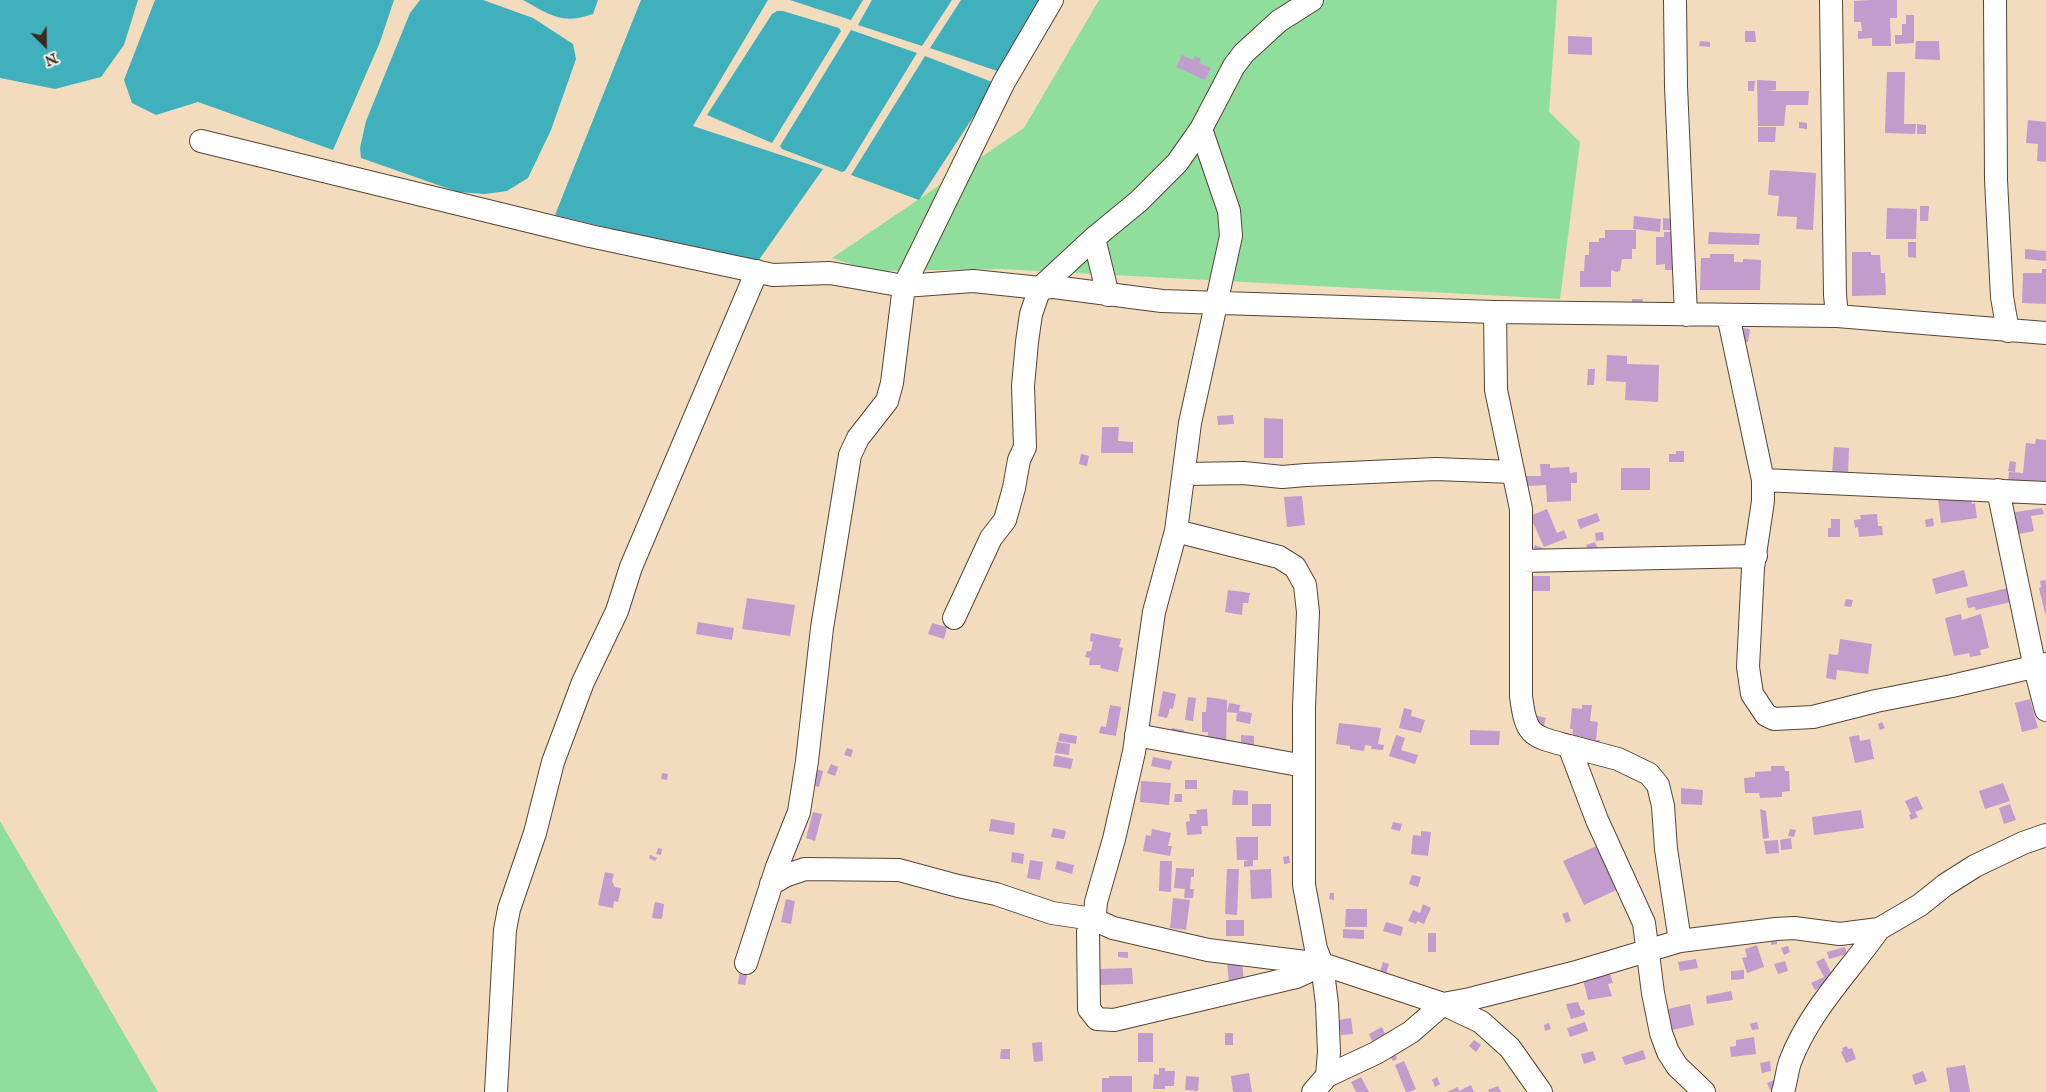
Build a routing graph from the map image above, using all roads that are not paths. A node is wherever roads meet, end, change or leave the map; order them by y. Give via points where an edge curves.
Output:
1 (1052, 0) edge
2 (1312, 0) edge
3 (1675, 0) edge
4 (1831, 0) edge
5 (1995, 0) edge
6 (1201, 130) junction
7 (200, 140) dead end
8 (1094, 238) junction
9 (757, 272) junction
10 (904, 286) junction
11 (1040, 288) junction
12 (1108, 295) junction
13 (1216, 302) junction
14 (1495, 312) junction
15 (1686, 315) junction
16 (1728, 315) junction
17 (1837, 316) junction
18 (2008, 331) junction
19 (2046, 333) edge
20 (1513, 472) junction
21 (1185, 474) junction
22 (1763, 480) junction
23 (1998, 490) junction
24 (2046, 493) edge
25 (1176, 531) junction
26 (1756, 556) junction
27 (1521, 561) junction
28 (954, 618) dead end
29 (2040, 666) edge
30 (2046, 710) edge
31 (1136, 735) junction
32 (1569, 746) junction
33 (1304, 766) junction
34 (2046, 835) edge
35 (772, 884) junction
36 (1093, 919) junction
37 (1879, 928) junction
38 (1680, 941) junction
39 (1646, 951) junction
40 (746, 963) dead end
41 (1319, 964) junction
42 (1443, 1004) junction
43 (1320, 1084) edge
44 (496, 1092) edge
45 (1541, 1092) edge
46 (1704, 1092) edge
47 (1784, 1092) edge

1 - 10 street via 1004,82
2 - 6 street via 1280,21 1244,53
3 - 15 street
4 - 17 street
5 - 18 street via 1996,180 2002,297
6 - 8 street via 1177,163 1139,201
6 - 13 street via 1231,224
7 - 9 street via 590,236
8 - 11 street
8 - 12 street
9 - 10 street via 773,275 830,273
9 - 44 street via 631,567 617,611 583,682 553,762 505,930
10 - 11 street via 973,281
10 - 35 street via 887,401 858,438 850,456 822,628 800,812
11 - 12 street
11 - 28 street via 1031,314 1027,342 1025,447 1005,520 991,538
12 - 13 street
13 - 14 street
13 - 21 street via 1190,423
14 - 15 street
14 - 20 street via 1496,390
15 - 16 street
16 - 17 street
16 - 22 street
17 - 18 street
18 - 19 street
20 - 21 street via 1436,469 1282,478 1244,473
20 - 27 street via 1521,510
21 - 25 street
22 - 23 street
22 - 26 street
23 - 24 street
23 - 29 street
25 - 31 street via 1154,612
25 - 33 street via 1279,558 1295,567 1305,585 1308,612
26 - 27 street
26 - 29 street via 1748,667 1752,694 1766,715 1774,718 1813,717
27 - 32 street via 1523,716 1528,728 1538,738
29 - 30 street
31 - 33 street
31 - 36 street
32 - 38 street via 1618,759 1649,774 1658,785
32 - 39 street via 1597,820 1644,923
33 - 41 street via 1304,885
34 - 37 street via 1975,866 1920,905
35 - 36 street via 787,874 805,869 900,870 996,894 1052,913
35 - 40 street
36 - 41 street via 1113,928 1208,950
36 - 41 street via 1088,932 1089,1009 1097,1019 1114,1020 1296,977
37 - 38 street via 1840,934 1776,929
37 - 47 street via 1809,1023 1790,1063
38 - 39 street
39 - 42 street via 1573,973
39 - 46 street via 1661,1033 1668,1052 1677,1066
41 - 42 street
41 - 43 street via 1328,1004 1329,1052
42 - 43 street via 1411,1032
42 - 45 street via 1481,1022 1498,1036

